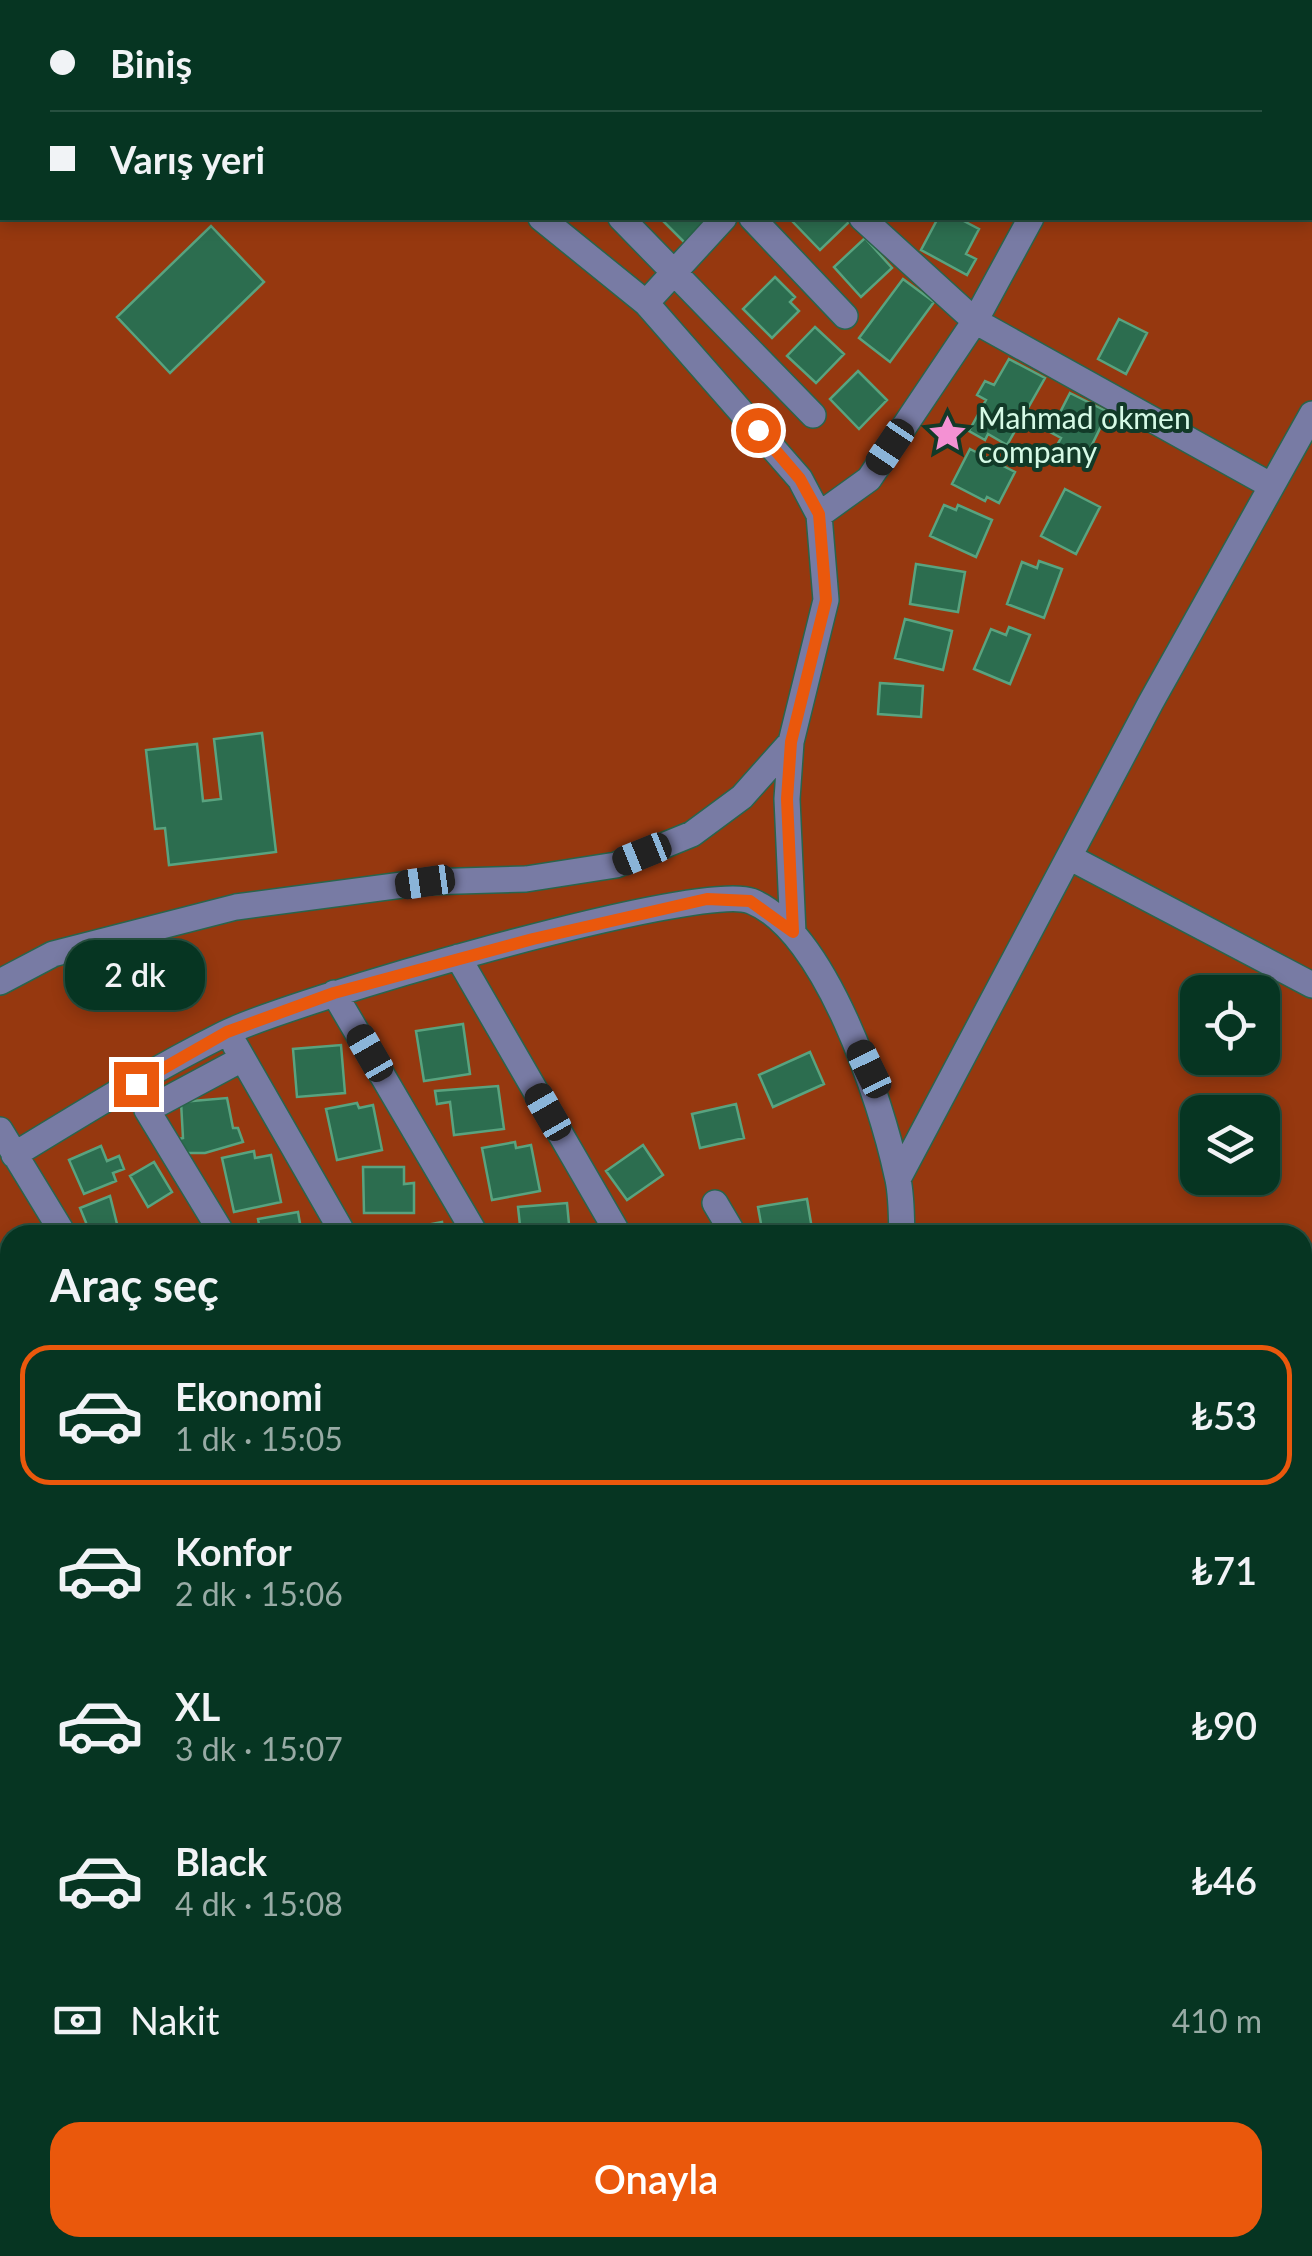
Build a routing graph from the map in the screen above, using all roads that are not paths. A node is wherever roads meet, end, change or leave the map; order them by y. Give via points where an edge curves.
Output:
1 (543, 220) edge
2 (623, 220) edge
3 (722, 220) edge
4 (754, 220) edge
5 (1030, 220) edge
6 (874, 223) edge
7 (676, 272) junction
8 (646, 303) junction
9 (845, 316) dead end
10 (975, 321) junction
11 (1312, 414) edge
12 (812, 415) dead end
13 (1270, 486) junction
14 (819, 514) junction
15 (791, 742) junction
16 (1069, 857) junction
17 (793, 932) junction
18 (458, 957) junction
19 (0, 982) edge
20 (1312, 986) edge
21 (334, 993) junction
22 (227, 1032) junction
23 (242, 1058) junction
24 (0, 1130) edge
25 (14, 1154) junction
26 (898, 1178) junction
27 (715, 1203) dead end
28 (58, 1225) edge
29 (218, 1225) edge
30 (338, 1225) edge
31 (470, 1225) edge
32 (614, 1225) edge
33 (728, 1225) edge
34 (901, 1225) edge

1 - 8 street
2 - 7 street
3 - 7 street
4 - 9 street
5 - 10 street
6 - 10 street
7 - 8 street
7 - 12 street
8 - 14 street via 800,479
10 - 13 street
10 - 14 street via 869,479
11 - 13 street
13 - 16 street
14 - 15 street via 826,600
15 - 17 street
15 - 19 street via 742,797 692,834 616,865 236,907 54,954
16 - 20 street
16 - 26 street
17 - 18 street via 750,901 707,899
17 - 26 street via 869,1069
18 - 21 street
18 - 32 street
21 - 22 street
21 - 31 street
22 - 23 street
22 - 25 street
23 - 29 street via 147,1110
23 - 30 street
24 - 25 street
25 - 28 street
26 - 34 street
27 - 33 street

